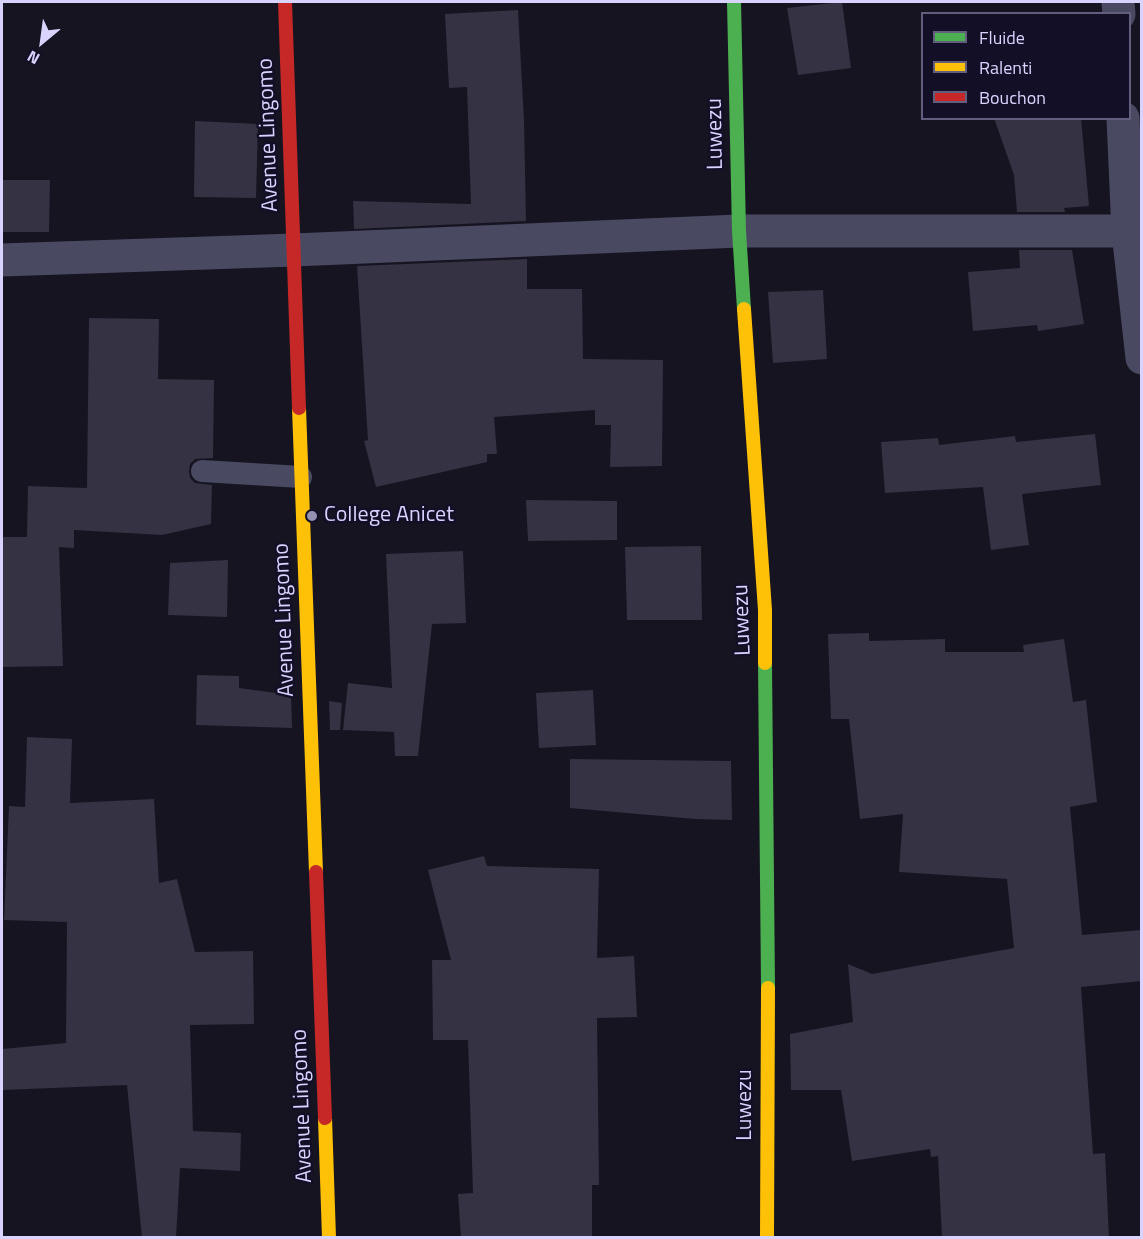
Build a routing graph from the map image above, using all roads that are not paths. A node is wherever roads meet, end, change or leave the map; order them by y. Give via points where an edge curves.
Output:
1 (285, 2) edge
2 (734, 2) edge
3 (1123, 120) edge
4 (739, 231) junction
5 (1135, 232) edge
6 (294, 250) junction
7 (2, 260) edge
8 (1142, 358) edge
9 (202, 471) dead end
10 (301, 477) junction
11 (329, 1238) edge
12 (767, 1238) edge

1 - 6 street, Avenue Lingomo
2 - 4 street, Luwezu
3 - 5 street
4 - 5 street
4 - 6 street
4 - 12 street, Luwezu via 765,610
5 - 8 street
6 - 7 street
6 - 10 street, Avenue Lingomo
9 - 10 lane
10 - 11 street, Avenue Lingomo

